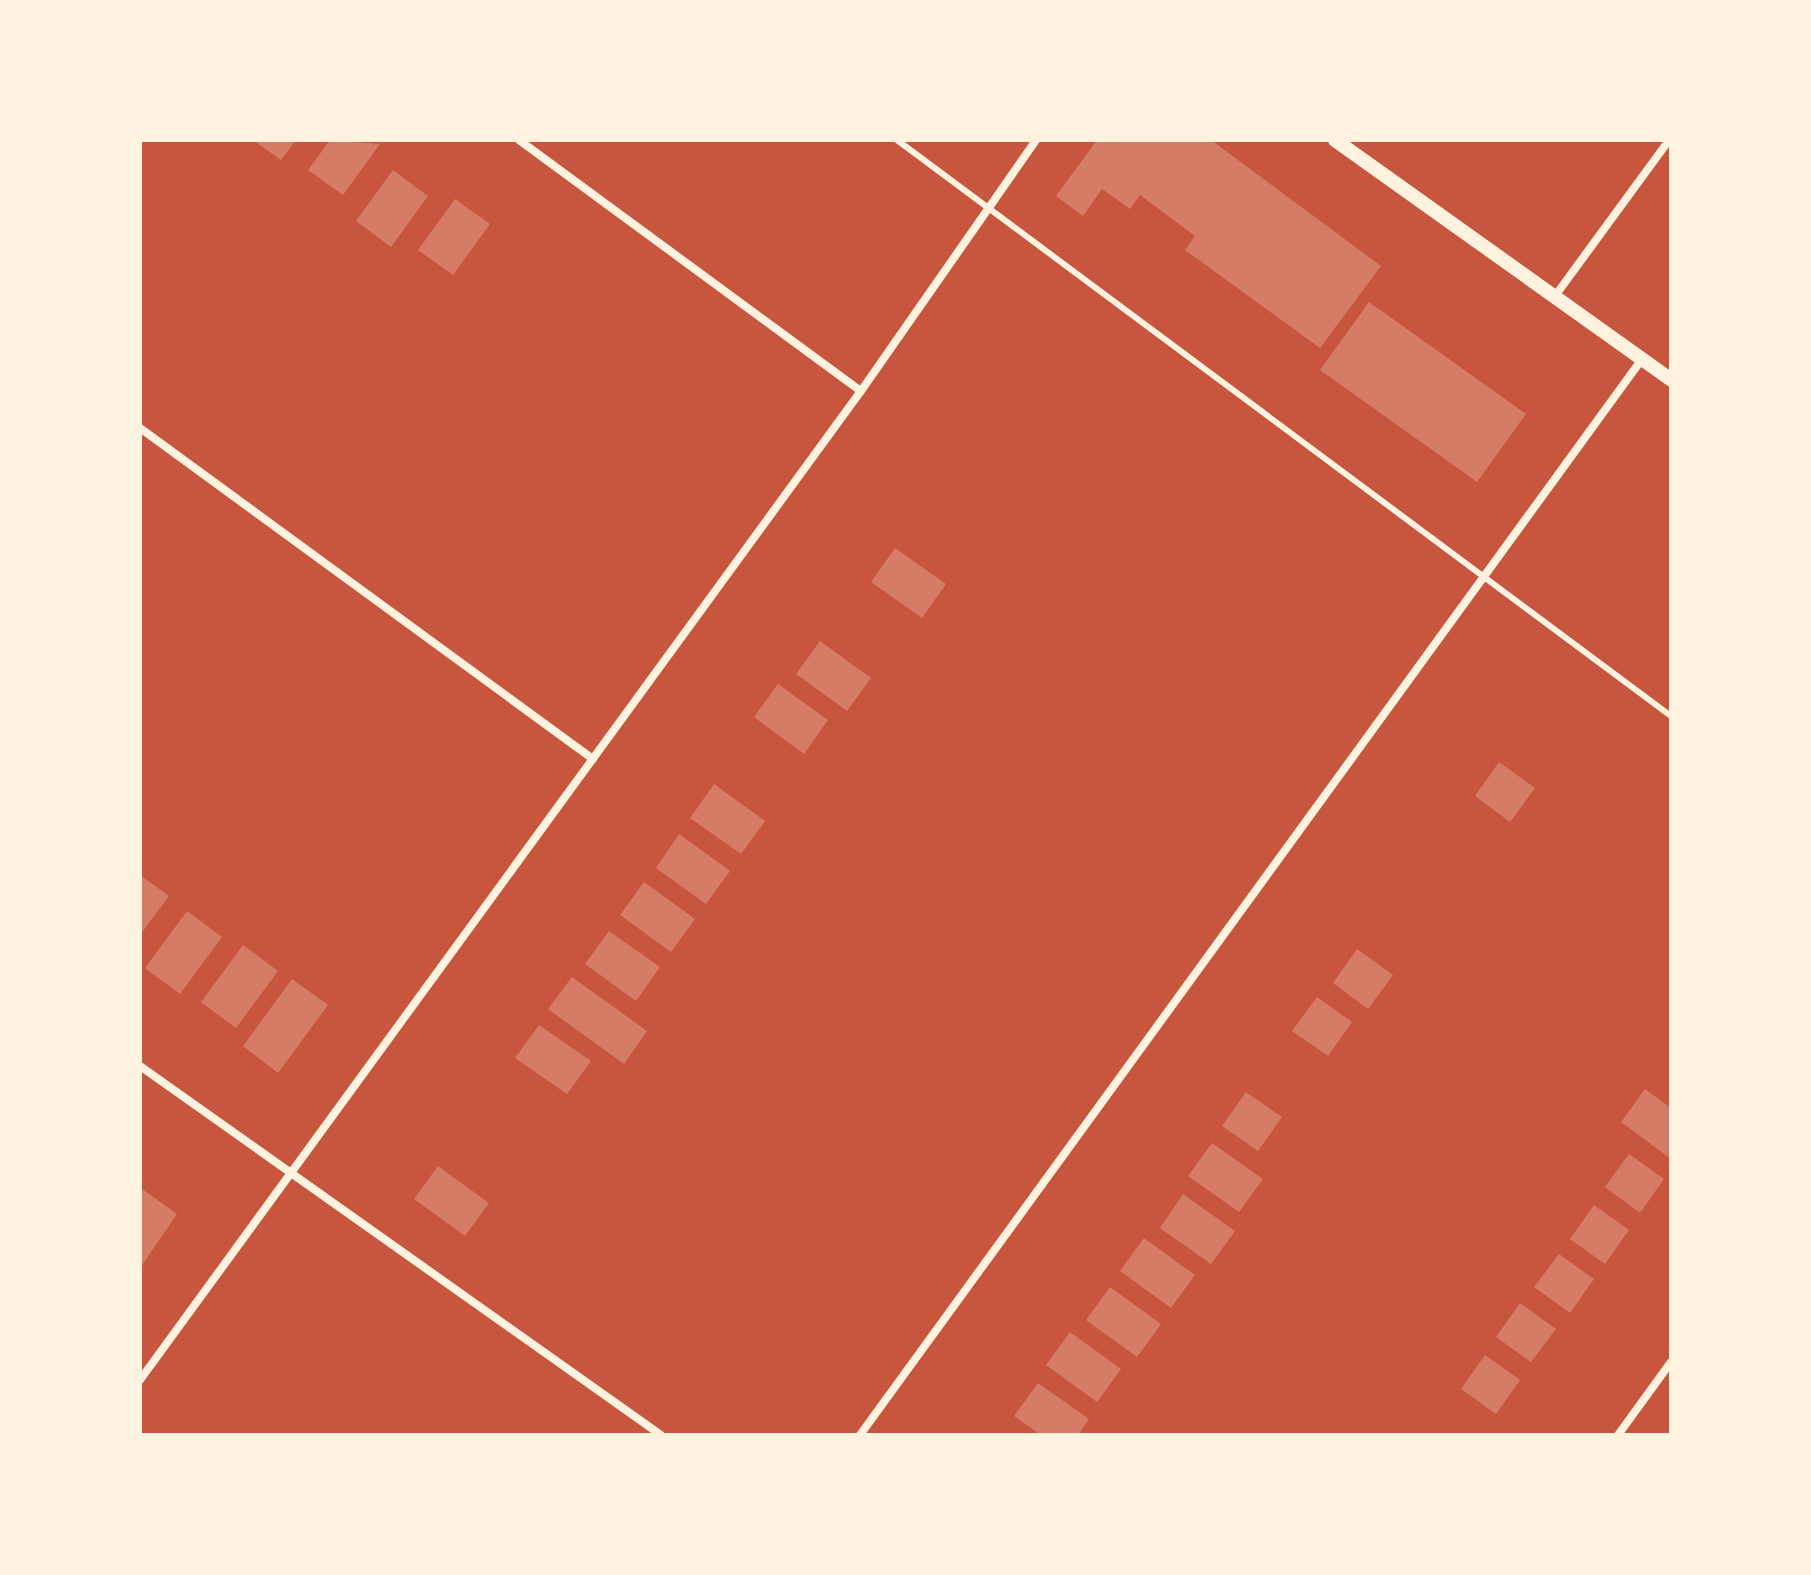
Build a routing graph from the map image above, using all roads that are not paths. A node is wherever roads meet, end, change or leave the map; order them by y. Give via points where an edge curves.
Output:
1 (519, 140) edge
2 (897, 140) edge
3 (1036, 140) edge
4 (1335, 140) edge
5 (1669, 140) edge
6 (989, 207) junction
7 (1555, 296) junction
8 (1642, 359) junction
9 (1671, 380) edge
10 (861, 391) junction
11 (140, 428) edge
12 (1484, 575) junction
13 (1671, 716) edge
14 (593, 759) junction
15 (140, 1066) edge
16 (291, 1175) junction
17 (1671, 1362) edge
18 (140, 1380) edge
19 (661, 1435) edge
20 (860, 1435) edge
21 (1618, 1435) edge

1 - 10 street
2 - 6 lane
3 - 6 street
4 - 7 street
5 - 7 street
6 - 10 street
6 - 12 lane
7 - 8 street
8 - 9 street
8 - 12 street
10 - 14 street
11 - 14 street
12 - 13 lane
12 - 20 street
14 - 16 street
15 - 16 street
16 - 18 street
16 - 19 street
17 - 21 street

